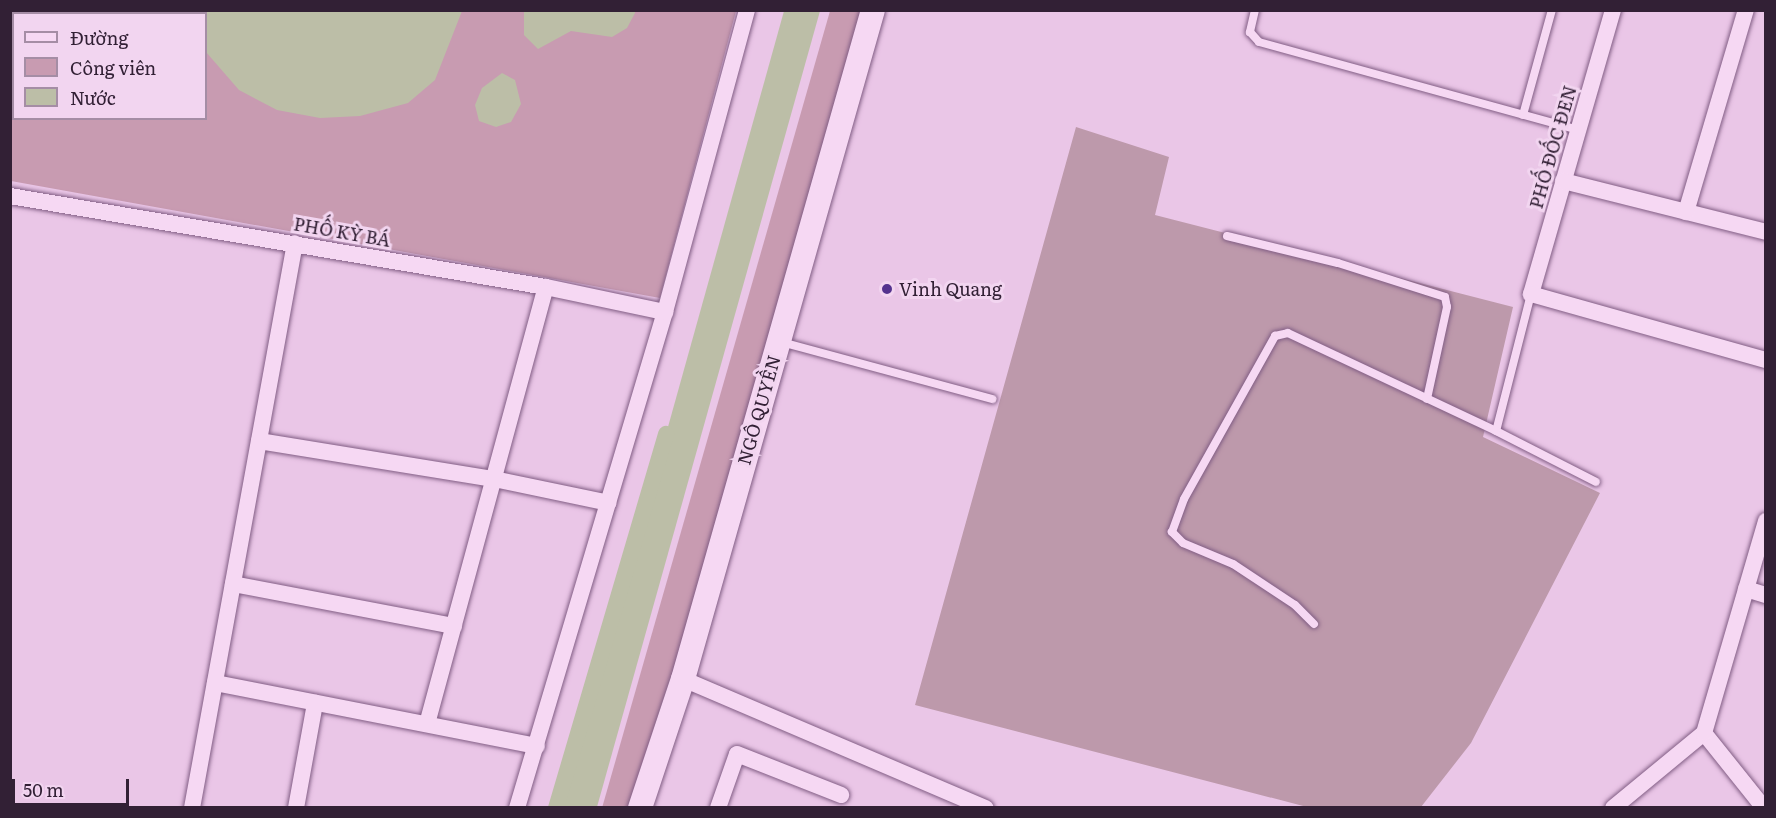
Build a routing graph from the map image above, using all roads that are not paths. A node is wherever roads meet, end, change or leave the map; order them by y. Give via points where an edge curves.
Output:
1 (747, 10) edge
2 (873, 10) edge
3 (1255, 10) edge
4 (1552, 10) edge
5 (1613, 10) edge
6 (1746, 10) edge
7 (1523, 115) junction
8 (1578, 130) junction
9 (1563, 181) junction
10 (10, 196) edge
11 (1686, 212) junction
12 (1766, 232) edge
13 (1227, 236) dead end
14 (295, 243) junction
15 (546, 287) junction
16 (1531, 294) junction
17 (665, 312) junction
18 (779, 342) junction
19 (1766, 360) edge
20 (992, 399) dead end
21 (1427, 399) junction
22 (1496, 431) junction
23 (259, 441) junction
24 (494, 479) junction
25 (1596, 482) dead end
26 (609, 503) junction
27 (1766, 520) edge
28 (233, 584) junction
29 (1746, 590) junction
30 (1766, 595) edge
31 (1314, 624) dead end
32 (454, 626) junction
33 (683, 679) junction
34 (215, 683) junction
35 (315, 703) junction
36 (427, 724) junction
37 (1704, 733) junction
38 (537, 746) junction
39 (840, 795) dead end
40 (192, 807) edge
41 (296, 807) edge
42 (518, 807) edge
43 (640, 807) edge
44 (718, 807) edge
45 (986, 807) edge
46 (1613, 807) edge
47 (1764, 807) edge

1 - 17 street
2 - 18 street, NGÔ QUYỀN
3 - 7 lane via 1250,32 1259,42
4 - 7 lane
5 - 8 street, PHỐ ĐỐC ĐEN
6 - 11 street
7 - 8 lane
8 - 9 street, PHỐ ĐỐC ĐEN
9 - 11 street
9 - 16 street, PHỐ ĐỐC ĐEN
10 - 14 street, PHỐ KỲ BÁ
11 - 12 street
13 - 21 lane via 1445,297 1447,307
14 - 15 street, PHỐ KỲ BÁ
14 - 23 street
15 - 17 street, PHỐ KỲ BÁ
15 - 24 street
16 - 19 street
16 - 22 lane
17 - 26 street
18 - 20 lane
18 - 33 street, NGÔ QUYỀN
21 - 22 lane
21 - 31 lane via 1281,333 1272,339 1184,499 1172,527 1176,537 1233,564 1295,604
22 - 25 lane
23 - 24 street
23 - 28 street
24 - 26 street
24 - 32 street
26 - 38 street
27 - 29 street
28 - 32 street
28 - 34 street
29 - 30 street
29 - 37 street
32 - 36 street
33 - 43 street, NGÔ QUYỀN
33 - 45 street
34 - 35 street
34 - 40 street
35 - 36 street
35 - 41 street
36 - 38 street
37 - 46 street
37 - 47 street
38 - 42 street
39 - 44 street via 737,754

